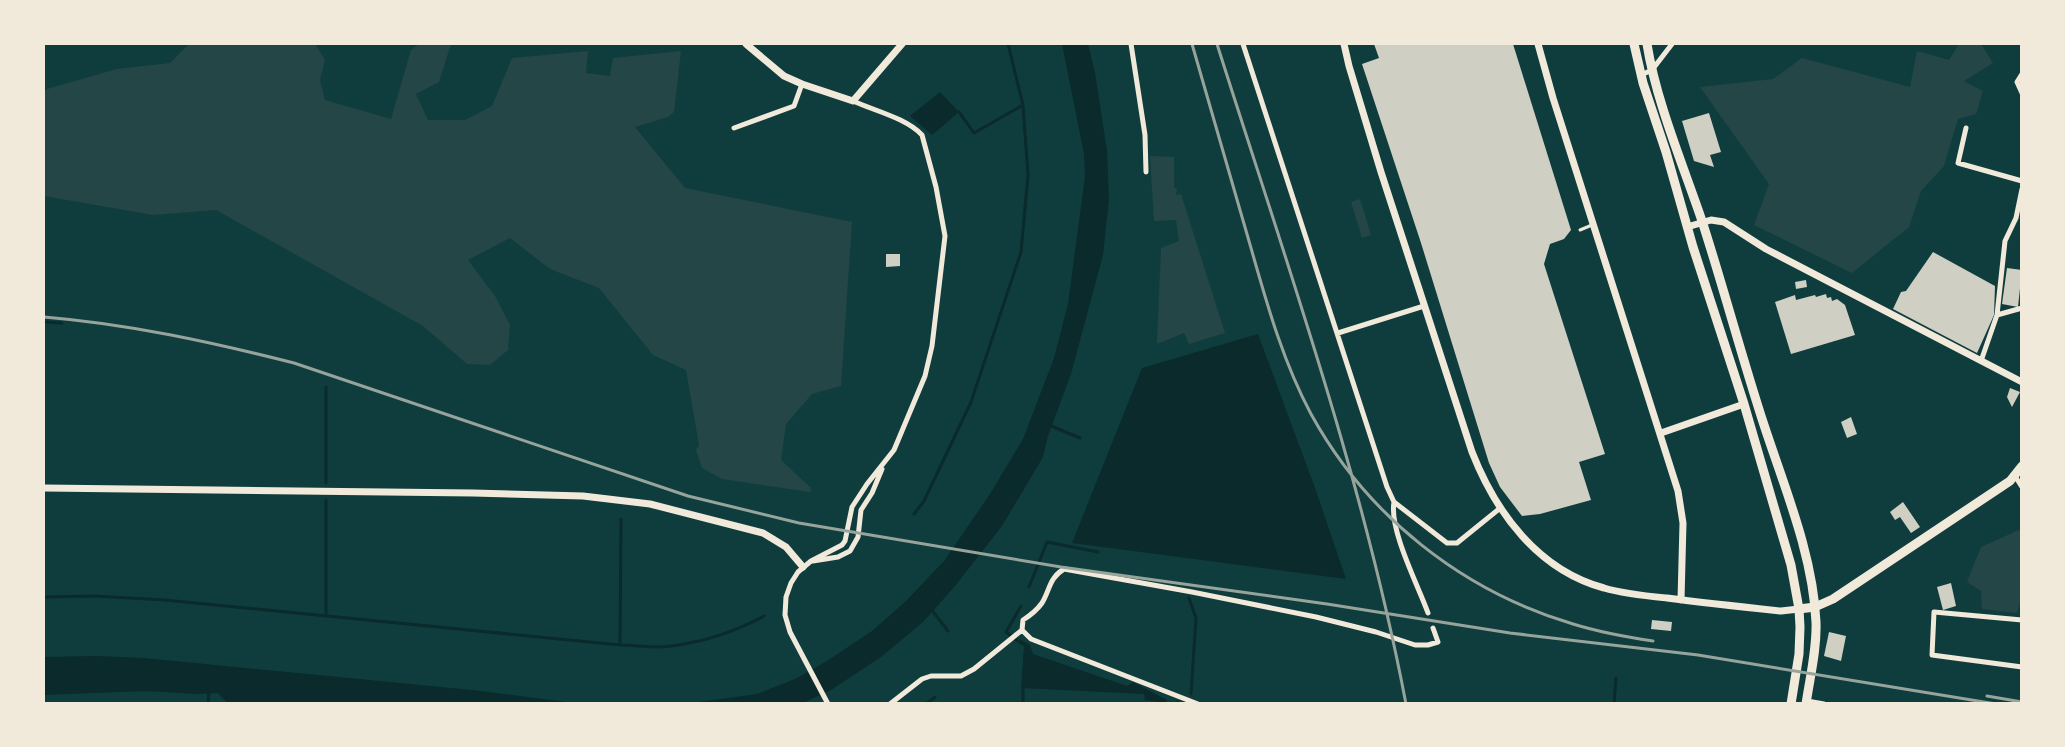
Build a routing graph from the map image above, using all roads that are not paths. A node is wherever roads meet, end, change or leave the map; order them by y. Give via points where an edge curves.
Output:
1 (746, 44) edge
2 (902, 44) edge
3 (1131, 44) edge
4 (1243, 44) edge
5 (1344, 44) edge
6 (1538, 44) edge
7 (1634, 44) edge
8 (1647, 44) edge
9 (1672, 44) edge
10 (1652, 70) junction
11 (2022, 74) edge
12 (1641, 75) junction
13 (802, 84) junction
14 (2022, 93) edge
15 (853, 101) junction
16 (734, 128) dead end
17 (1966, 128) dead end
18 (1146, 172) dead end
19 (2022, 181) edge
20 (2022, 189) edge
21 (2019, 219) edge
22 (1702, 223) junction
23 (1594, 225) junction
24 (1687, 227) junction
25 (1580, 230) dead end
26 (1424, 306) junction
27 (2022, 308) edge
28 (1997, 315) junction
29 (1338, 333) junction
30 (1981, 361) junction
31 (2022, 382) edge
32 (1744, 404) junction
33 (1661, 433) junction
34 (883, 465) junction
35 (2022, 466) edge
36 (2015, 476) junction
37 (2022, 486) edge
38 (44, 488) edge
39 (1394, 502) junction
40 (1499, 509) junction
41 (811, 561) junction
42 (803, 567) junction
43 (1681, 600) junction
44 (1815, 607) junction
45 (1799, 609) junction
46 (1428, 613) dead end
47 (2022, 620) edge
48 (1432, 628) dead end
49 (1022, 630) junction
50 (2022, 667) edge
51 (1806, 702) edge
52 (828, 704) edge
53 (890, 704) edge
54 (1198, 704) edge
55 (1791, 704) edge
56 (1824, 704) edge

1 - 13 street via 784,76
2 - 15 street
3 - 18 street via 1145,135
4 - 29 street
5 - 26 street
6 - 23 street
7 - 12 main road
8 - 10 main road
9 - 10 street
10 - 12 street
10 - 22 main road
11 - 14 street via 2017,82
12 - 24 main road
13 - 15 street
13 - 16 street via 794,106
15 - 34 street via 913,127 922,135 945,236 925,376 894,450
17 - 19 street via 1958,163
20 - 21 street
21 - 28 street via 2006,241
22 - 24 street
22 - 30 street via 1724,222 1766,249
22 - 44 main road via 1798,528
23 - 25 lane
23 - 33 street
24 - 32 main road
26 - 29 street
26 - 40 street via 1481,477
27 - 28 street
28 - 30 street
29 - 39 street
30 - 31 street
32 - 33 street
32 - 45 main road via 1785,539
33 - 43 street via 1680,505
34 - 41 street via 852,507 842,545
34 - 41 street via 861,510 858,537 850,551
35 - 36 main road
36 - 37 street
36 - 44 main road via 1833,599
38 - 42 street via 583,496 650,504 763,533 786,547
39 - 40 street via 1447,543 1457,543
39 - 46 street via 1399,538
40 - 43 street via 1537,552 1588,583 1626,593
41 - 42 street
42 - 52 street via 791,583 785,604 786,621
43 - 45 street via 1781,611
44 - 45 main road
44 - 51 main road via 1816,638
45 - 55 main road via 1799,654
47 - 50 street via 1934,612 1932,655
48 - 49 street via 1438,642 1415,645 1316,617 1064,569 1054,576 1041,604 1023,620
49 - 53 street via 974,669 961,675 922,679
49 - 54 street via 1031,639
51 - 56 street

